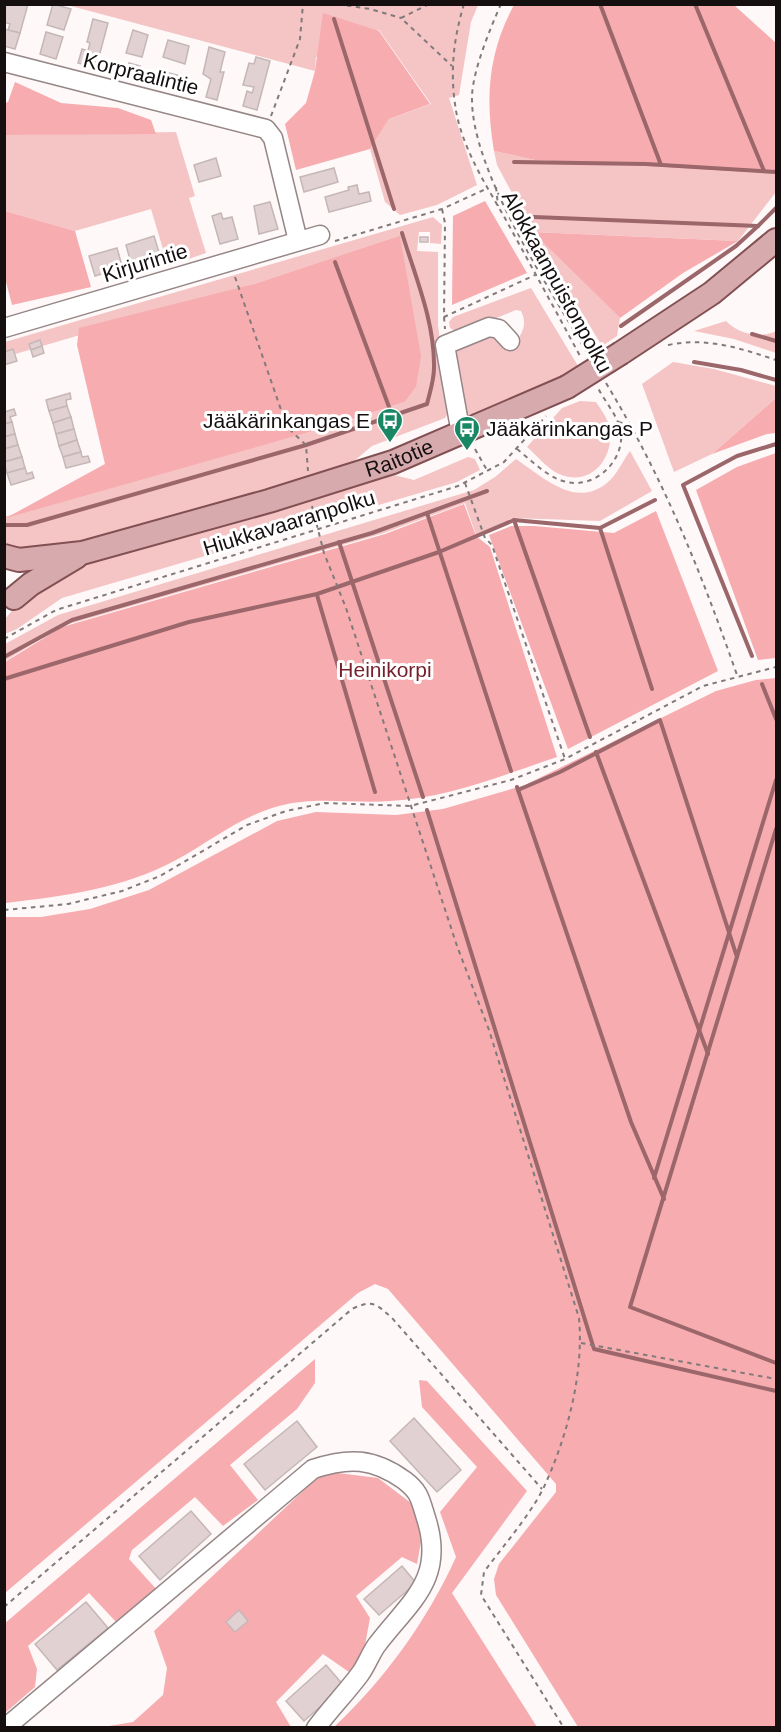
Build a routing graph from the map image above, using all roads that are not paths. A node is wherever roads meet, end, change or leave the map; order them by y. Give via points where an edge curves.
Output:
1 (4, 62) edge
2 (320, 235) dead end
3 (777, 240) edge
4 (298, 242) junction
5 (4, 328) edge
6 (510, 341) dead end
7 (468, 442) junction
8 (82, 554) junction
9 (4, 557) edge
10 (9, 605) edge
11 (5, 1728) edge
12 (316, 1728) edge

1 - 4 street, Korpraalintie via 266,129 273,138
2 - 4 street, Kirjurintie
3 - 7 main road, Raitotie, bridge via 712,293 621,354
4 - 5 street, Kirjurintie
6 - 7 street via 499,329 489,327 445,345
7 - 8 main road, Raitotie
8 - 9 main road, Raitotie via 19,560
8 - 10 main road, Raitotie via 31,584
9 - 10 main road, Raitotie via 16,575
11 - 12 street via 314,1469 337,1461 369,1462 392,1472 418,1491 430,1530 431,1564 419,1595

